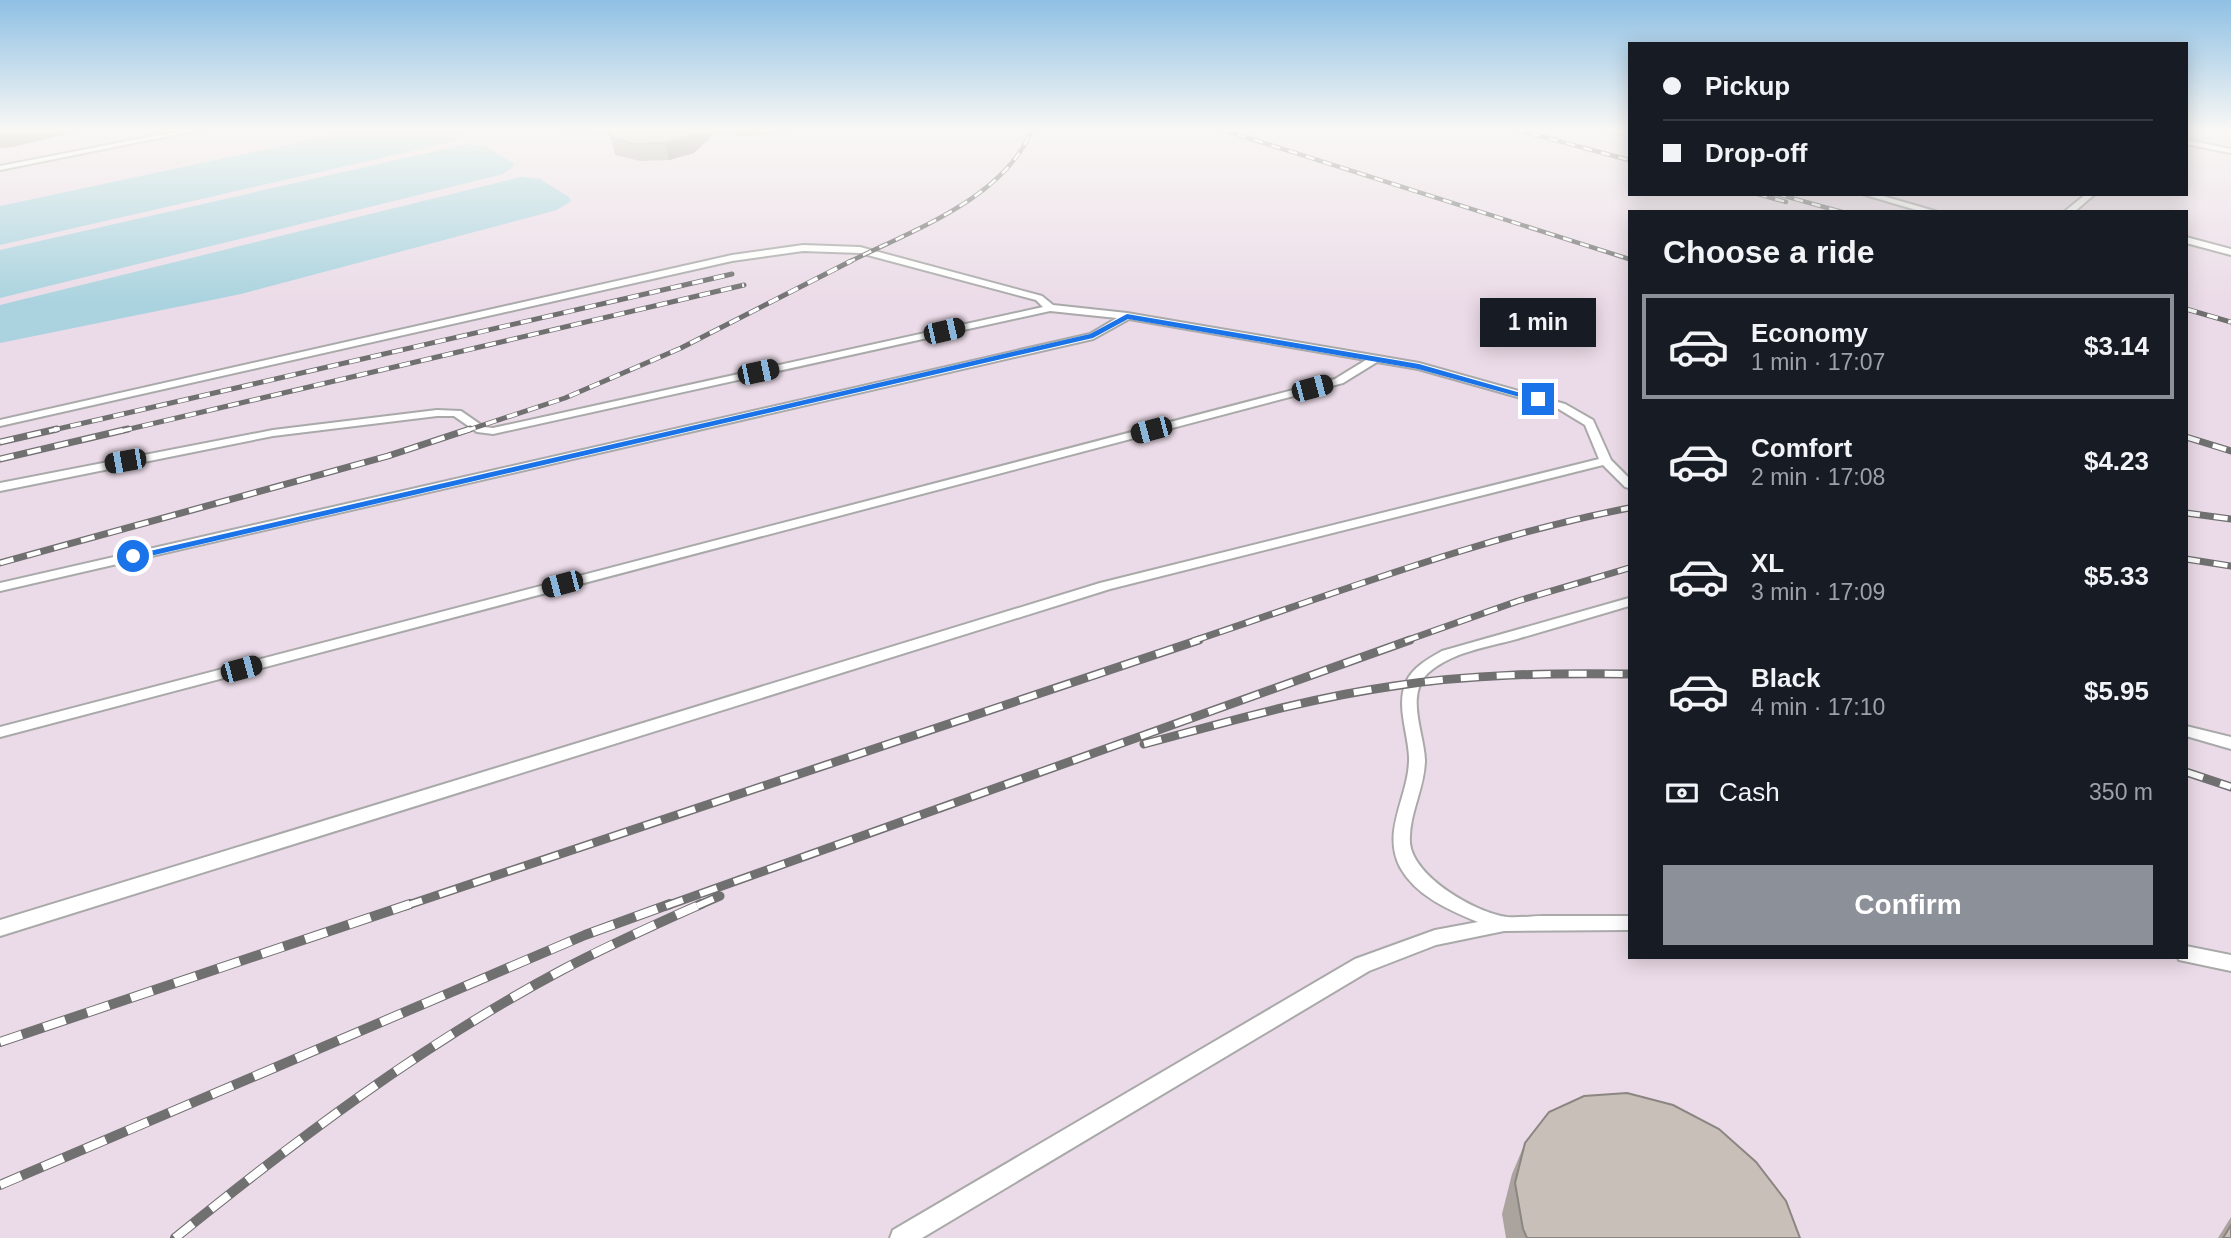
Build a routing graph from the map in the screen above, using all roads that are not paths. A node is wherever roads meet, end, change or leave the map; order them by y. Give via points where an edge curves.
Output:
1 (1874, 196) edge
2 (2088, 196) edge
3 (1926, 210) edge
4 (2071, 210) edge
5 (2188, 240) edge
6 (2231, 251) edge
7 (1050, 308) junction
8 (1127, 316) junction
9 (1376, 358) junction
10 (0, 423) edge
11 (1605, 461) junction
12 (1628, 483) edge
13 (0, 487) edge
14 (0, 587) edge
15 (1628, 602) edge
16 (0, 732) edge
17 (2188, 732) edge
18 (2231, 743) edge
19 (1628, 923) edge
20 (1504, 924) junction
21 (0, 928) edge
22 (2188, 954) edge
23 (2231, 963) edge
24 (901, 1238) edge

1 - 3 lane
2 - 4 lane
5 - 6 lane
7 - 8 lane
7 - 10 lane via 1039,298 872,252 830,247 786,249
7 - 13 lane via 493,431 481,430 457,413 437,412 273,433
8 - 9 lane
8 - 14 lane via 1093,336
9 - 11 lane via 1419,366 1581,414 1594,427
9 - 16 lane via 1339,381
11 - 12 lane
11 - 21 lane via 1105,586
15 - 20 lane via 1447,654 1421,671 1413,683 1411,711 1418,754 1400,842 1408,866 1458,908
17 - 18 lane
19 - 20 lane
20 - 24 lane via 1435,938 1362,965
22 - 23 lane

